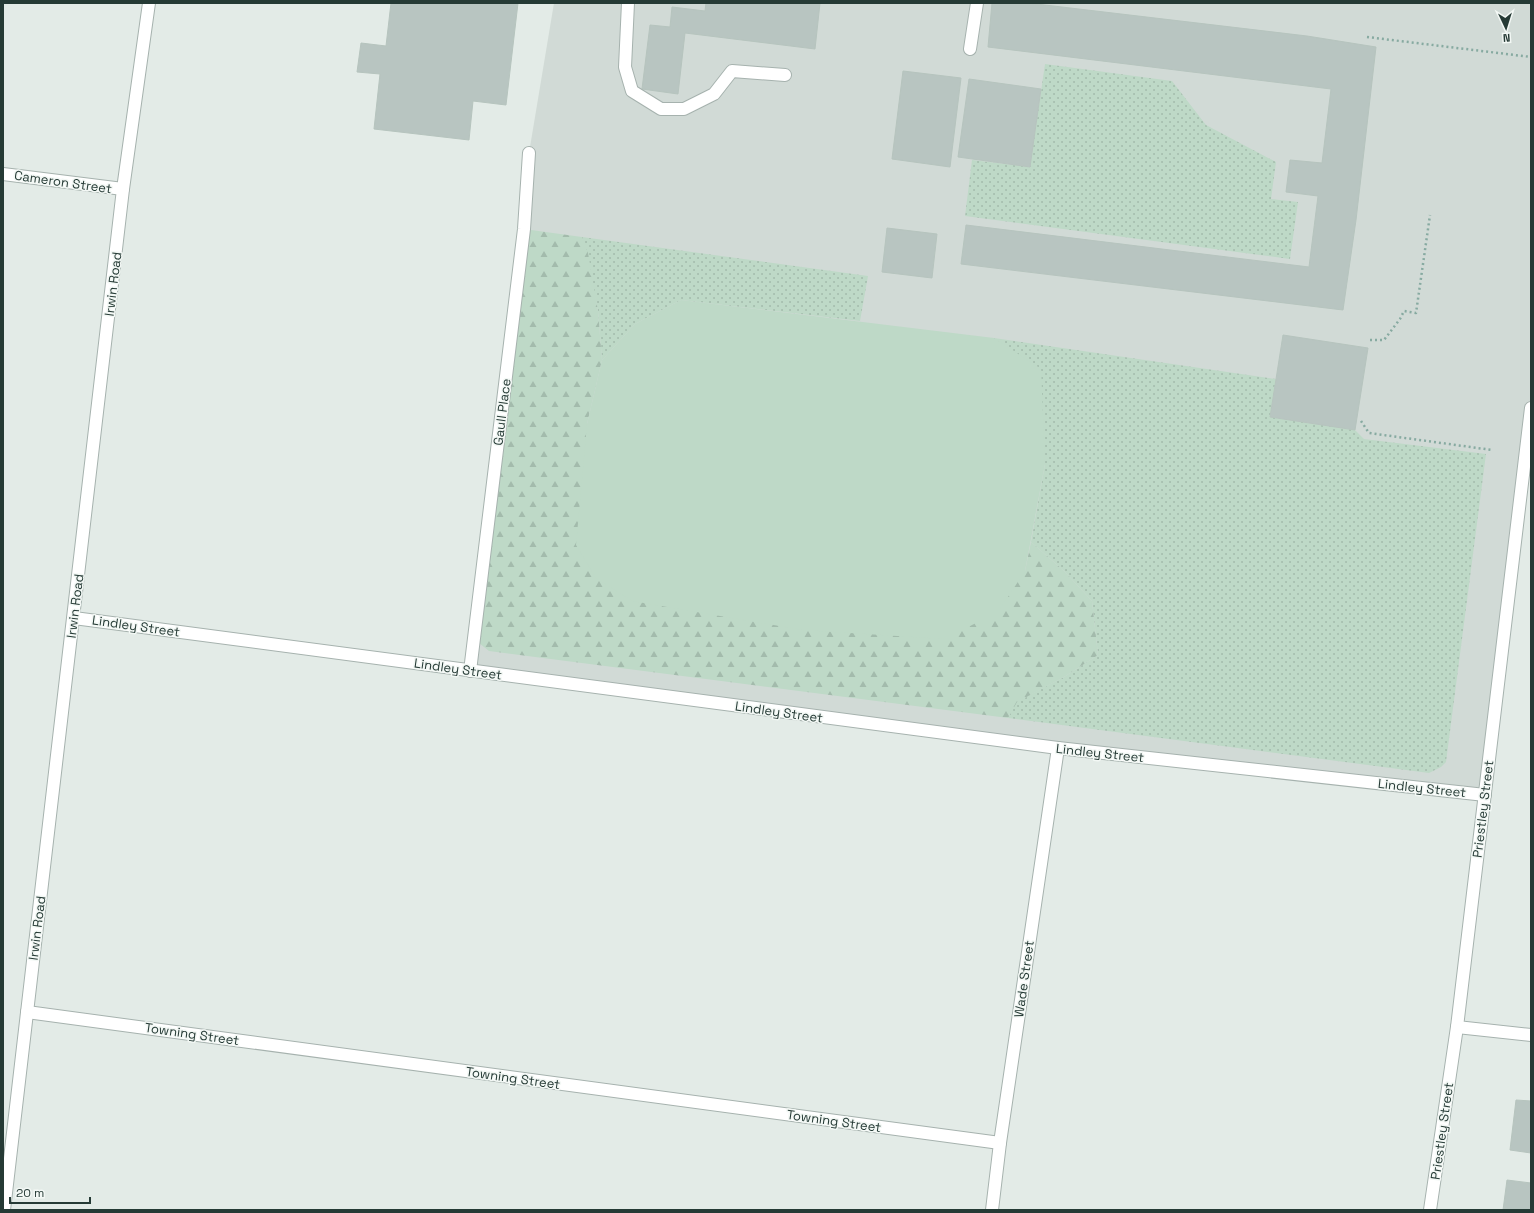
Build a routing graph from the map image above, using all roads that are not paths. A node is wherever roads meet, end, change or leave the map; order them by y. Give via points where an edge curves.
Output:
1 (149, 3) edge
2 (628, 3) edge
3 (977, 3) edge
4 (970, 49) dead end
5 (785, 75) dead end
6 (529, 153) dead end
7 (3, 174) edge
8 (124, 190) junction
9 (1531, 408) edge
10 (74, 618) junction
11 (470, 671) junction
12 (1058, 748) junction
13 (1485, 795) junction
14 (27, 1012) junction
15 (1457, 1028) junction
16 (1531, 1035) edge
17 (1000, 1143) junction
18 (4, 1210) edge
19 (992, 1210) edge
20 (1430, 1210) edge

1 - 8 street, Irwin Road
2 - 5 street via 625,67 632,91 661,109 684,109 714,94 732,71
3 - 4 street
6 - 11 street, Gaull Place via 524,229
7 - 8 street, Cameron Street
8 - 10 street, Irwin Road
9 - 13 street, Priestley Street
10 - 11 street, Lindley Street
10 - 14 street, Irwin Road
11 - 12 street, Lindley Street
12 - 13 street, Lindley Street
12 - 17 street, Wade Street
13 - 15 street, Priestley Street
14 - 17 street, Towning Street
14 - 18 street, Irwin Road
15 - 16 street
15 - 20 street, Priestley Street
17 - 19 street, Wade Street

